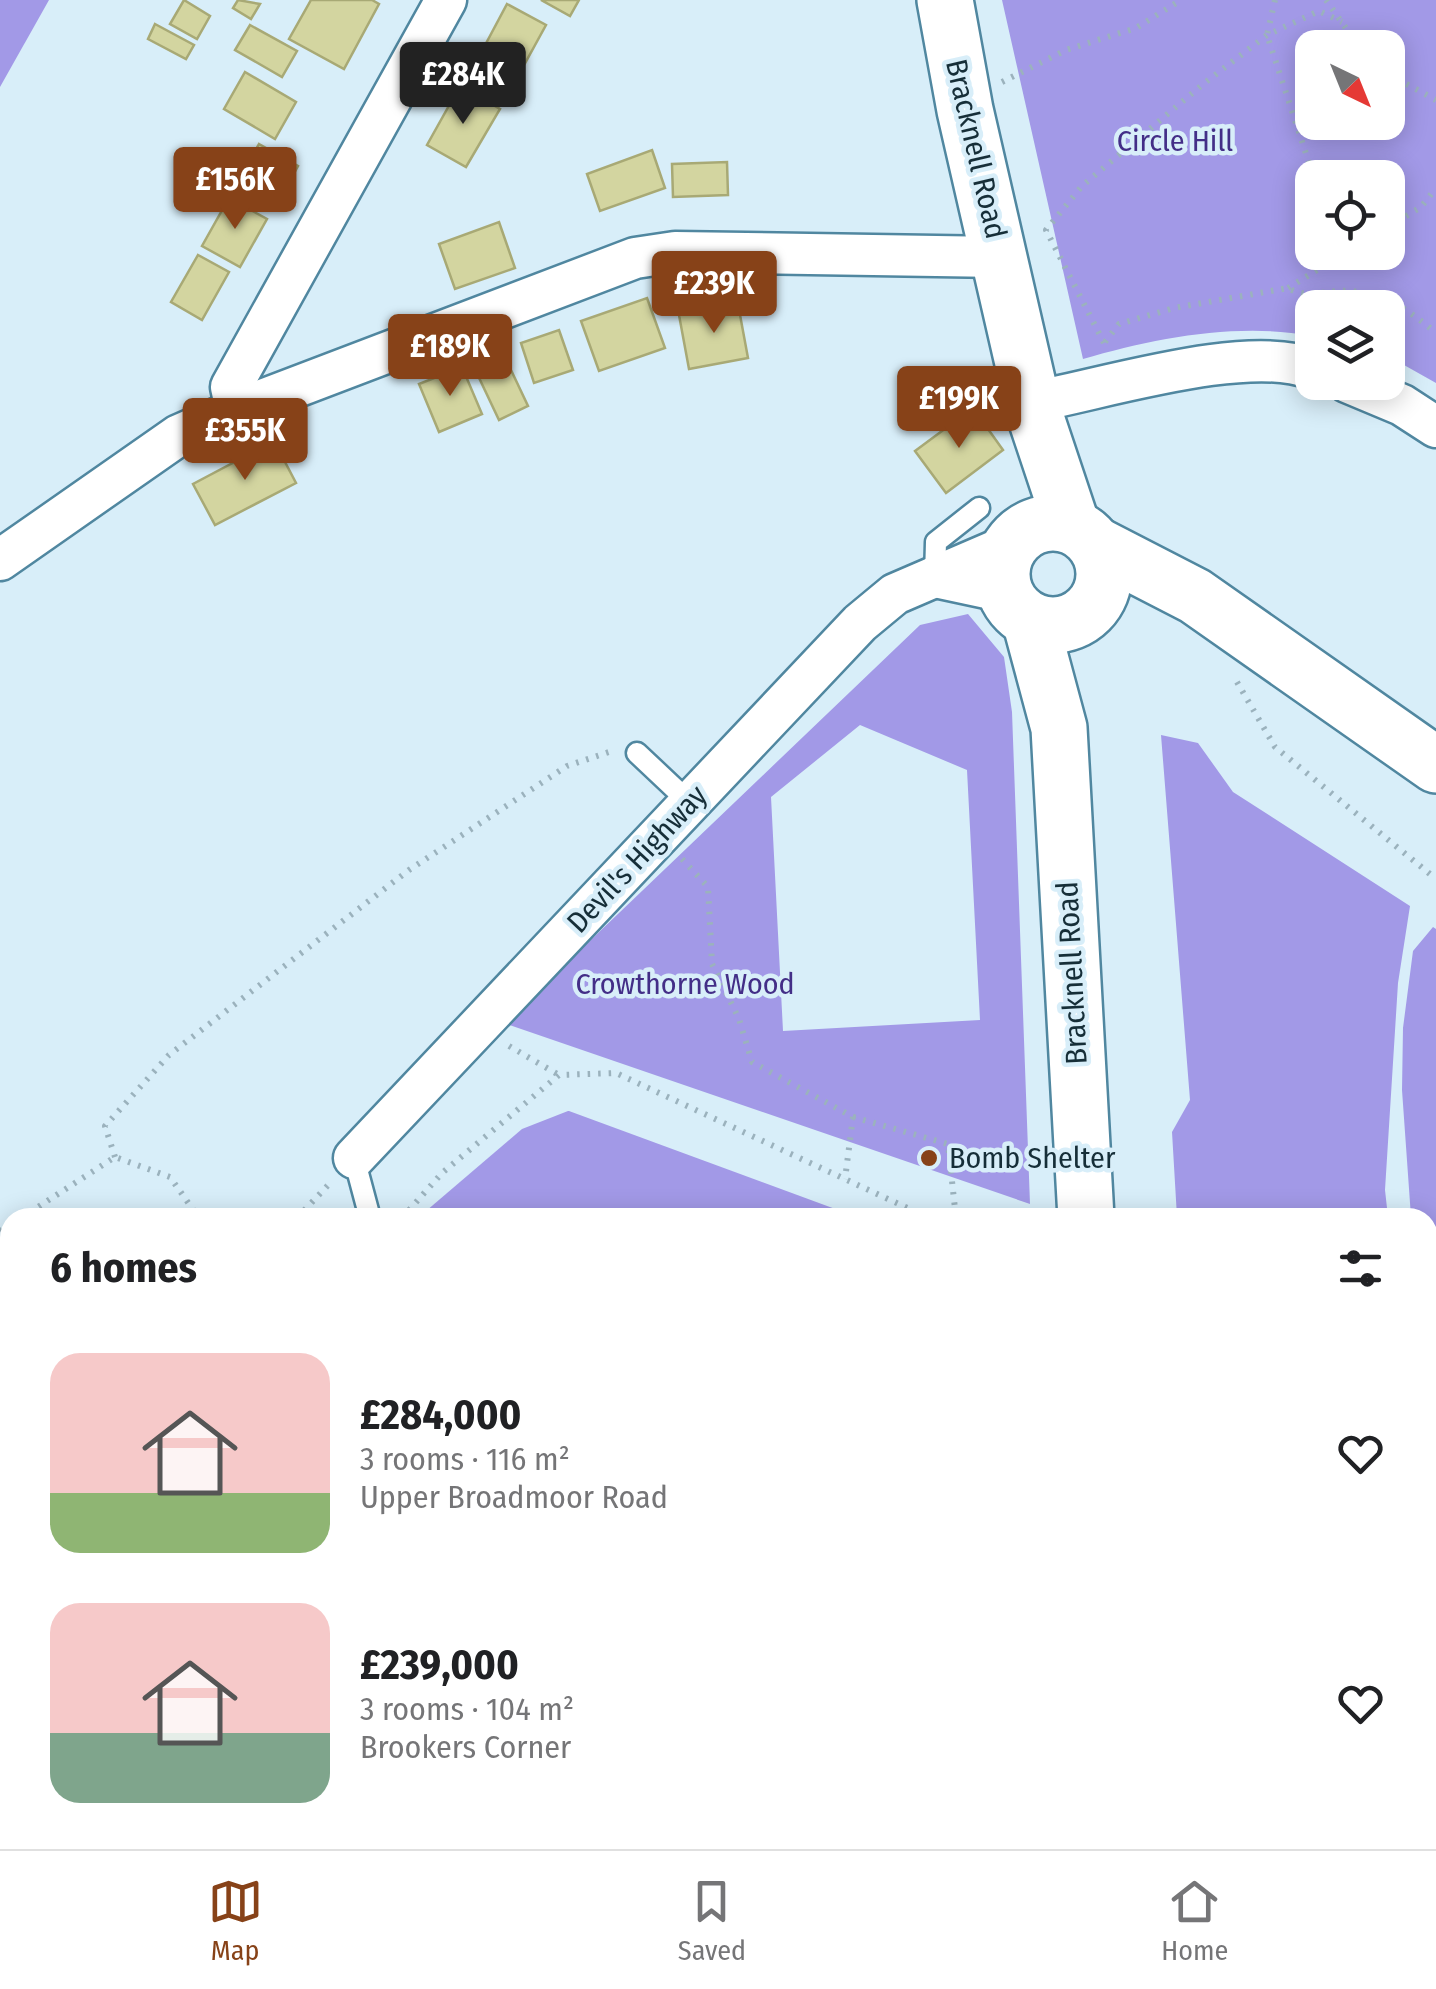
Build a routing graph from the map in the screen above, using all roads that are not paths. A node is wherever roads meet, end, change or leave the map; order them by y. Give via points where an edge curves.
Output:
1 (446, 0) edge
2 (945, 0) edge
3 (1000, 257) junction
4 (1295, 362) edge
5 (1390, 400) edge
6 (1043, 404) junction
7 (236, 410) junction
8 (1436, 427) edge
9 (0, 560) edge
10 (1043, 566) junction
11 (934, 578) junction
12 (637, 753) road end
13 (1436, 765) edge
14 (690, 803) junction
15 (354, 1158) joint
16 (367, 1208) edge
17 (1085, 1208) edge

1 - 7 street via 231,388
2 - 3 main road, Bracknell Road
3 - 6 main road, Bracknell Road
3 - 7 street via 675,252 635,258
4 - 6 street via 1168,370
5 - 8 street
6 - 10 main road, Bracknell Road
7 - 9 street via 179,435
10 - 11 street
10 - 11 lane via 936,542
10 - 13 main road via 1148,606 1219,617
10 - 17 main road, Bracknell Road
11 - 14 street, Devil's Highway via 895,594 860,623
12 - 14 lane
14 - 15 street, Devil's Highway
15 - 16 lane

